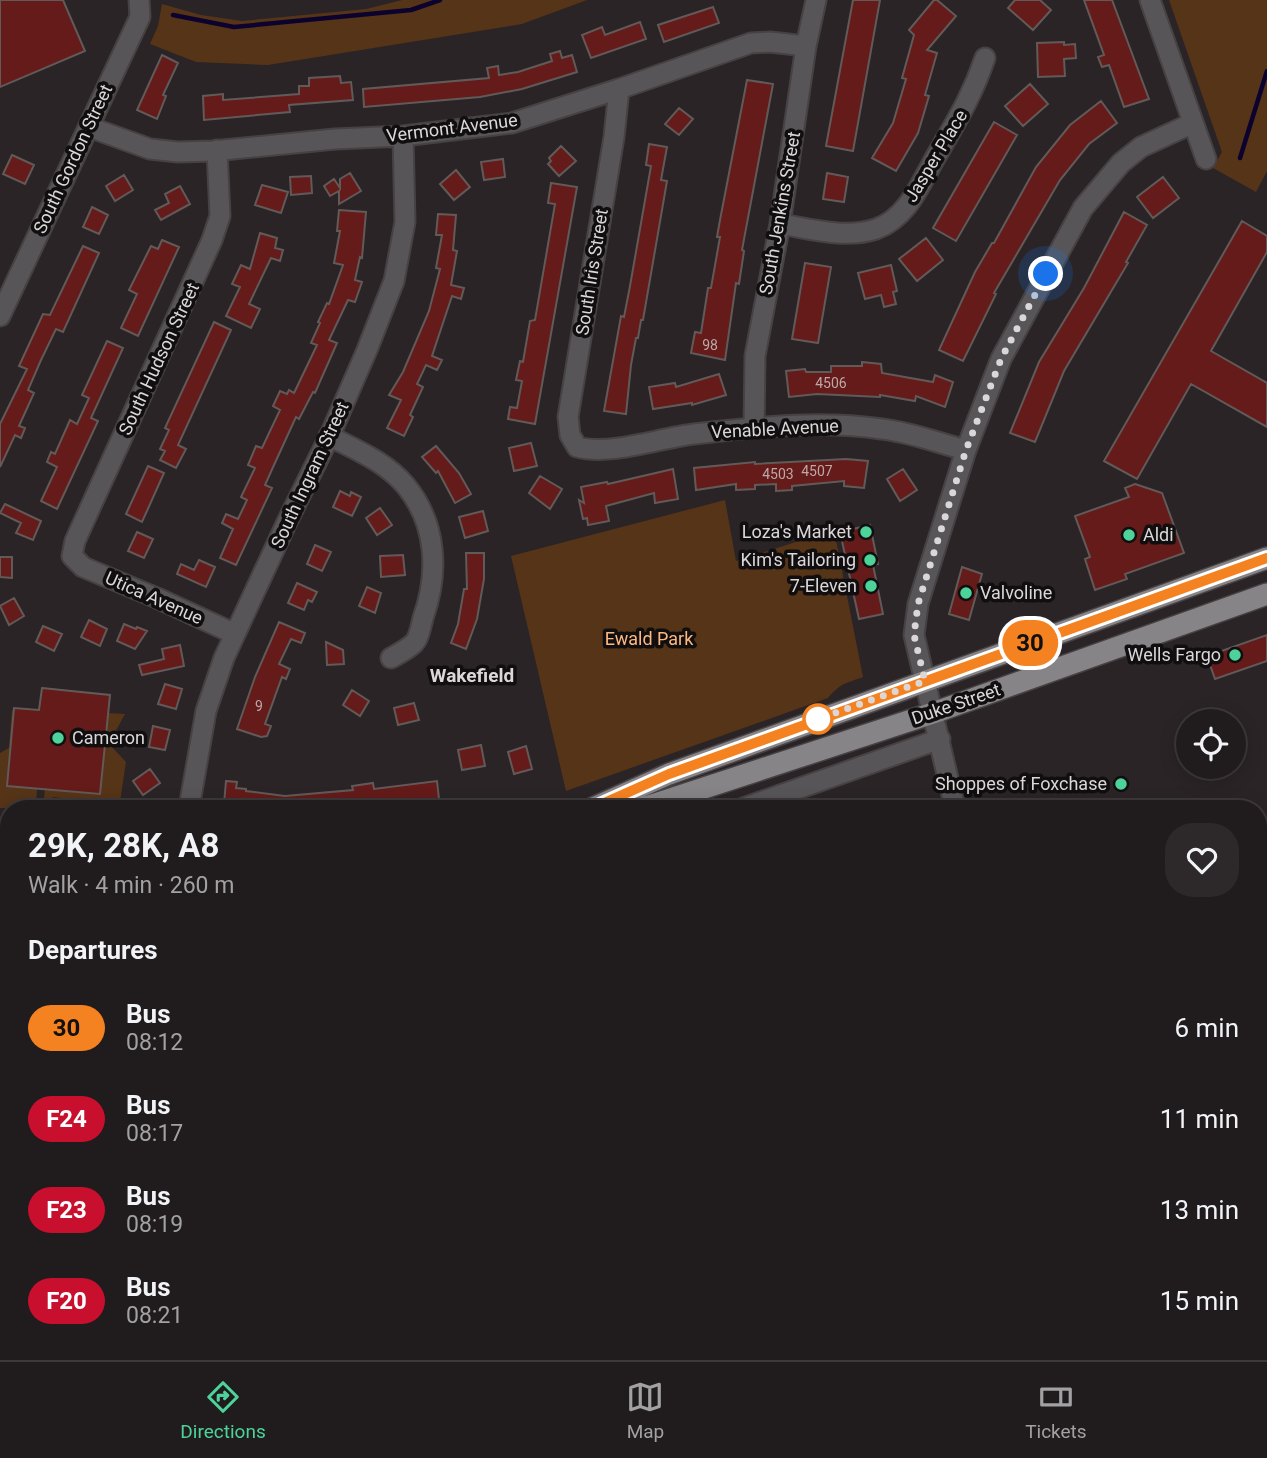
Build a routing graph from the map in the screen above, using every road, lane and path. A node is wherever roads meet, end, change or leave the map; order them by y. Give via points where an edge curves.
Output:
1 (139, 0) edge
2 (816, 0) edge
3 (1150, 0) edge
4 (806, 46) junction
5 (985, 58) dead end
6 (619, 89) junction
7 (1193, 123) junction
8 (89, 128) junction
9 (403, 136) junction
10 (217, 150) junction
11 (1206, 159) dead end
12 (780, 224) junction
13 (9, 273) edge
14 (0, 316) edge
15 (754, 428) junction
16 (329, 436) junction
17 (582, 448) joint
18 (966, 450) junction
19 (1267, 558) edge
20 (75, 561) joint
21 (1267, 594) edge
22 (234, 634) junction
23 (391, 658) dead end
24 (925, 681) junction
25 (933, 713) junction
26 (940, 739) junction
27 (189, 800) edge
28 (611, 800) edge
29 (667, 800) edge
30 (766, 800) edge
31 (954, 800) edge

1 - 8 street, South Gordon Street via 140,17
2 - 4 street, South Jenkins Street
3 - 7 street
4 - 6 street, Vermont Avenue via 751,43
4 - 12 street, South Jenkins Street
5 - 12 street, Jasper Place via 962,116 915,195 894,219 860,233
6 - 9 street, Vermont Avenue via 512,123
6 - 17 street, South Iris Street via 568,417 570,435
7 - 11 street
7 - 18 street via 1142,147 1121,163 1083,208 1001,359
8 - 10 street, Vermont Avenue via 150,149
8 - 13 street, South Gordon Street
9 - 10 street, Vermont Avenue
9 - 16 street, South Ingram Street via 405,222 394,281
10 - 20 street, South Hudson Street via 220,216 212,240 75,541
12 - 15 street, South Jenkins Street via 755,356
13 - 14 street, South Gordon Street
15 - 17 street, Venable Avenue via 671,436 598,450
15 - 18 street, Venable Avenue via 867,427
16 - 22 street, South Ingram Street
16 - 23 street via 373,458 405,485 429,532 435,566 428,604 415,643
18 - 24 street via 918,604 914,635
19 - 24 main road, Duke Street
20 - 22 street, Utica Avenue
21 - 25 main road, Duke Street
22 - 27 street, South Ingram Street via 206,711
24 - 25 street
24 - 28 main road, Duke Street via 669,774
25 - 26 street
25 - 29 main road, Duke Street
26 - 30 street
26 - 31 street

